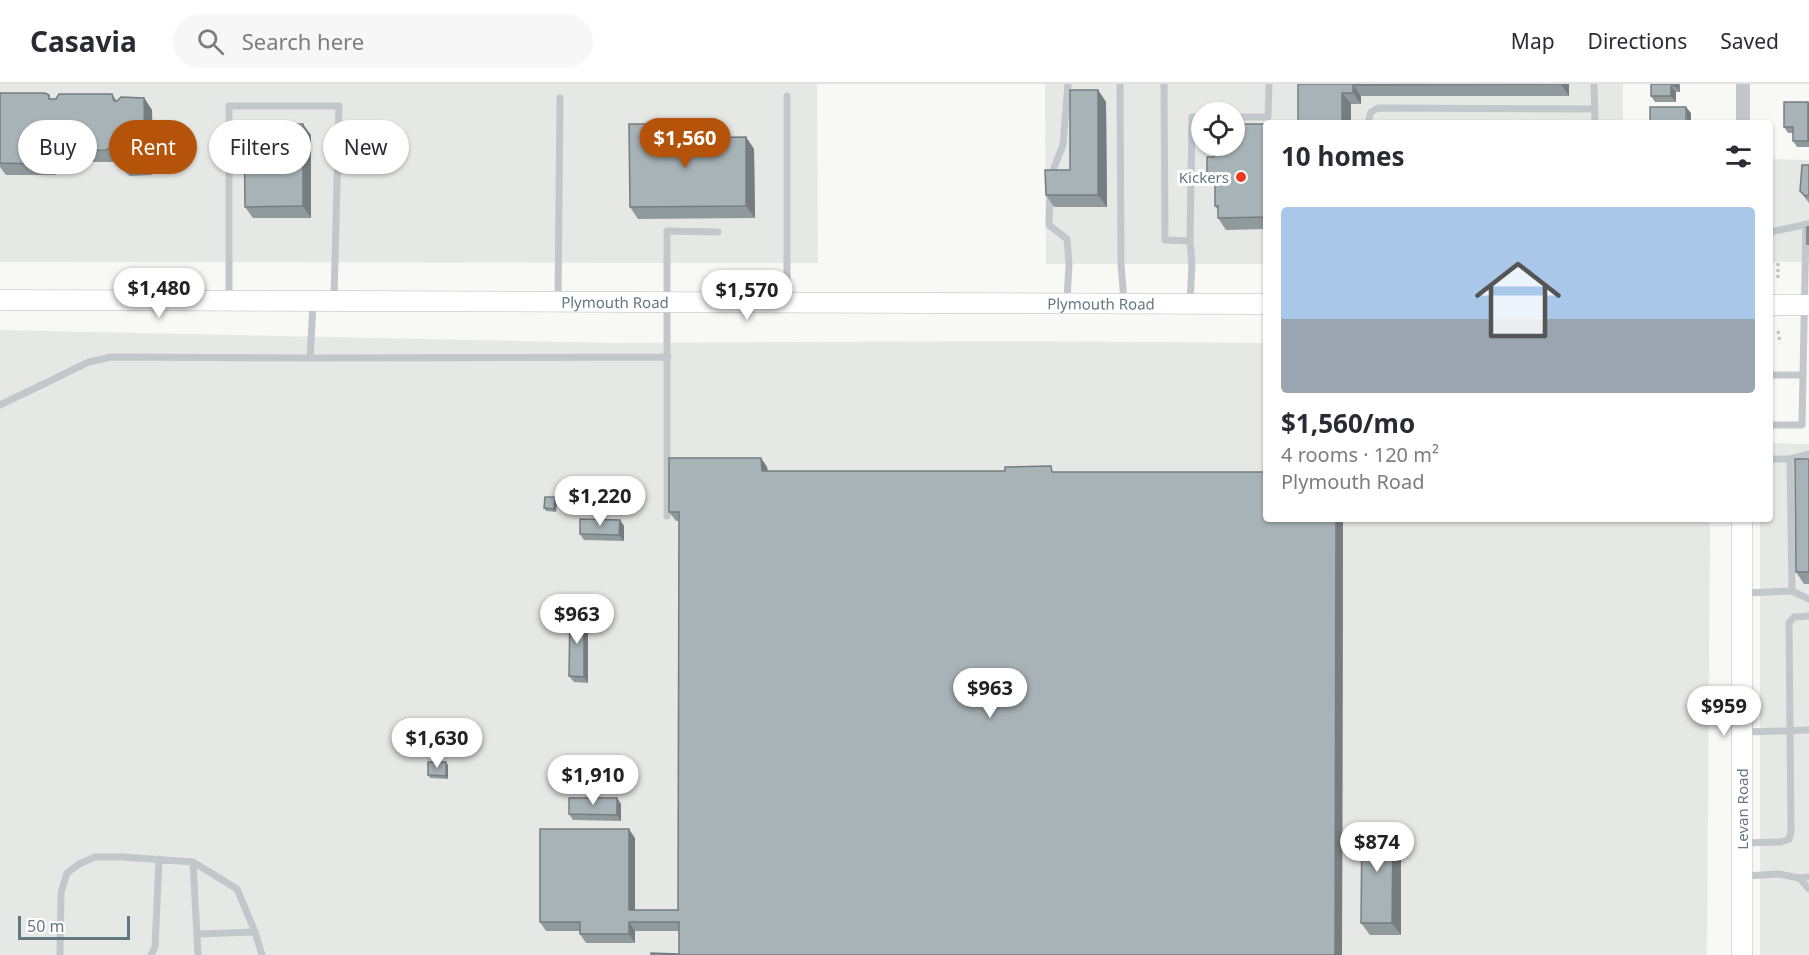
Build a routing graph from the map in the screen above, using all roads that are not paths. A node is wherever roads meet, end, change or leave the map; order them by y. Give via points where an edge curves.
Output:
1 (1068, 84) edge
2 (1120, 84) edge
3 (1164, 84) edge
4 (1269, 84) edge
5 (1594, 84) edge
6 (1743, 84) edge
7 (787, 96) dead end
8 (560, 98) dead end
9 (1595, 109) junction
10 (1245, 117) edge
11 (1369, 120) edge
12 (1595, 120) edge
13 (1743, 120) edge
14 (1191, 156) edge
15 (1808, 224) edge
16 (1773, 231) edge
17 (718, 232) dead end
18 (1190, 241) junction
19 (0, 300) edge
20 (229, 301) junction
21 (313, 301) junction
22 (334, 301) junction
23 (558, 302) junction
24 (668, 302) junction
25 (787, 303) junction
26 (1066, 303) junction
27 (1124, 304) junction
28 (1190, 304) junction
29 (1263, 304) edge
30 (1773, 305) edge
31 (1807, 305) edge
32 (668, 357) junction
33 (310, 358) junction
34 (1773, 375) edge
35 (1803, 375) junction
36 (1806, 391) edge
37 (0, 405) edge
38 (1773, 425) edge
39 (1809, 454) edge
40 (1773, 459) edge
41 (1790, 459) junction
42 (667, 516) edge
43 (1742, 522) edge
44 (1792, 591) junction
45 (1742, 593) junction
46 (1809, 599) edge
47 (1809, 616) edge
48 (1809, 730) edge
49 (1791, 731) junction
50 (1743, 732) junction
51 (1743, 843) junction
52 (159, 859) junction
53 (193, 862) junction
54 (1742, 876) junction
55 (1809, 877) edge
56 (1799, 878) junction
57 (1809, 889) edge
58 (255, 932) junction
59 (197, 934) junction
60 (60, 955) edge
61 (151, 955) edge
62 (198, 955) edge
63 (262, 955) edge
64 (1742, 955) edge

1 - 26 lane via 1063,145 1050,174 1049,225 1067,239
2 - 27 lane
3 - 18 lane via 1165,240
4 - 10 lane via 1268,117
5 - 9 lane
6 - 13 street
7 - 25 lane
8 - 23 lane
9 - 11 lane via 1378,108 1371,112
9 - 12 lane
14 - 18 lane
15 - 16 lane
15 - 31 lane
17 - 24 lane via 667,231
18 - 28 lane
19 - 20 main road, Plymouth Road
20 - 21 main road, Plymouth Road
20 - 22 lane via 230,106 339,106
21 - 22 main road, Plymouth Road
21 - 33 lane
22 - 23 main road, Plymouth Road
23 - 24 main road, Plymouth Road
24 - 25 main road, Plymouth Road
24 - 32 lane
25 - 26 main road, Plymouth Road
26 - 27 main road, Plymouth Road
27 - 28 main road, Plymouth Road
28 - 29 main road, Plymouth Road
30 - 31 main road
31 - 35 lane
32 - 33 lane
32 - 42 lane
33 - 37 lane via 111,357 89,362
34 - 35 lane
35 - 36 lane
36 - 38 lane via 1802,425
39 - 41 lane
40 - 41 lane
41 - 44 lane
43 - 45 main road, Levan Road
44 - 45 lane
44 - 46 lane
45 - 50 main road, Levan Road
47 - 49 lane via 1794,617 1789,622
48 - 49 lane
49 - 50 lane
49 - 51 lane via 1789,839
50 - 51 main road, Levan Road
51 - 54 main road, Levan Road
52 - 53 lane
52 - 60 lane via 95,857 67,873 61,893
52 - 61 lane via 155,947
53 - 58 lane via 237,889
53 - 59 lane
54 - 56 lane via 1779,874
54 - 64 main road, Levan Road
55 - 56 lane
56 - 57 lane
58 - 59 lane
58 - 63 lane
59 - 62 lane

